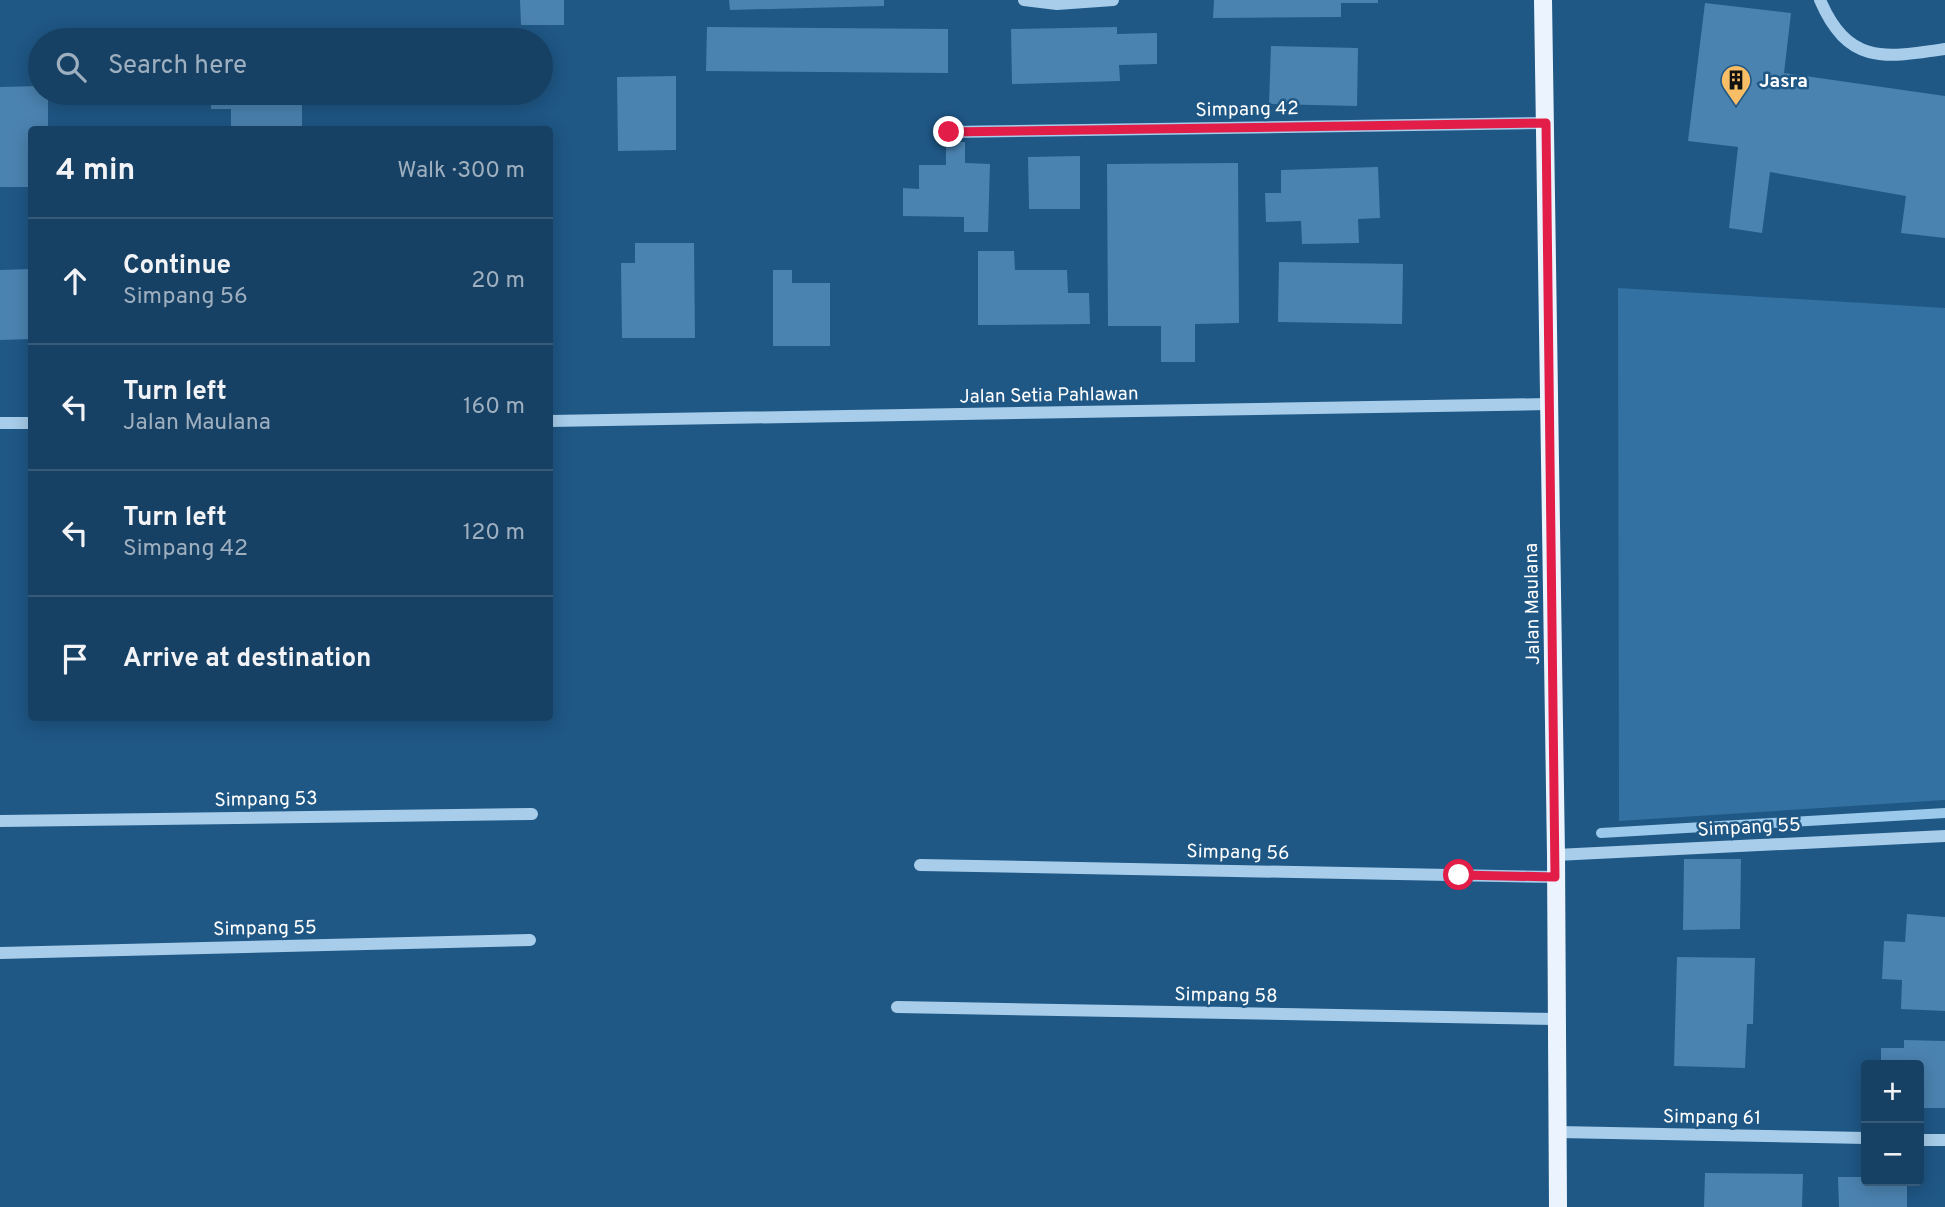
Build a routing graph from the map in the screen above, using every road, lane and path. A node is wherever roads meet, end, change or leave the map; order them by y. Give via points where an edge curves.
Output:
1 (1024, 0) edge
2 (1113, 0) edge
3 (1543, 0) edge
4 (1820, 0) edge
5 (1945, 49) edge
6 (1546, 123) junction
7 (949, 132) dead end
8 (1548, 404) junction
9 (553, 421) edge
10 (0, 423) edge
11 (28, 423) edge
12 (532, 814) dead end
13 (0, 821) edge
14 (1945, 836) edge
15 (1556, 855) junction
16 (920, 865) dead end
17 (1555, 877) junction
18 (530, 940) dead end
19 (0, 953) edge
20 (897, 1007) dead end
21 (1555, 1019) junction
22 (1558, 1132) junction
23 (1861, 1138) edge
24 (1924, 1140) edge
25 (1945, 1140) edge
26 (1558, 1207) edge

1 - 2 street via 1057,4
3 - 6 main road, Jalan Maulana
4 - 5 street via 1830,23 1868,53 1906,55
6 - 7 street, Simpang 42
6 - 8 main road, Jalan Maulana
8 - 9 street, Jalan Setia Pahlawan
8 - 15 main road, Jalan Maulana
10 - 11 street
12 - 13 street, Simpang 53
14 - 15 street, Simpang 55
15 - 17 main road, Jalan Maulana
16 - 17 street, Simpang 56
17 - 21 main road, Jalan Maulana
18 - 19 street, Simpang 55
20 - 21 street, Simpang 58
21 - 22 main road, Jalan Maulana
22 - 23 street, Simpang 61
22 - 26 main road, Jalan Maulana
24 - 25 street

